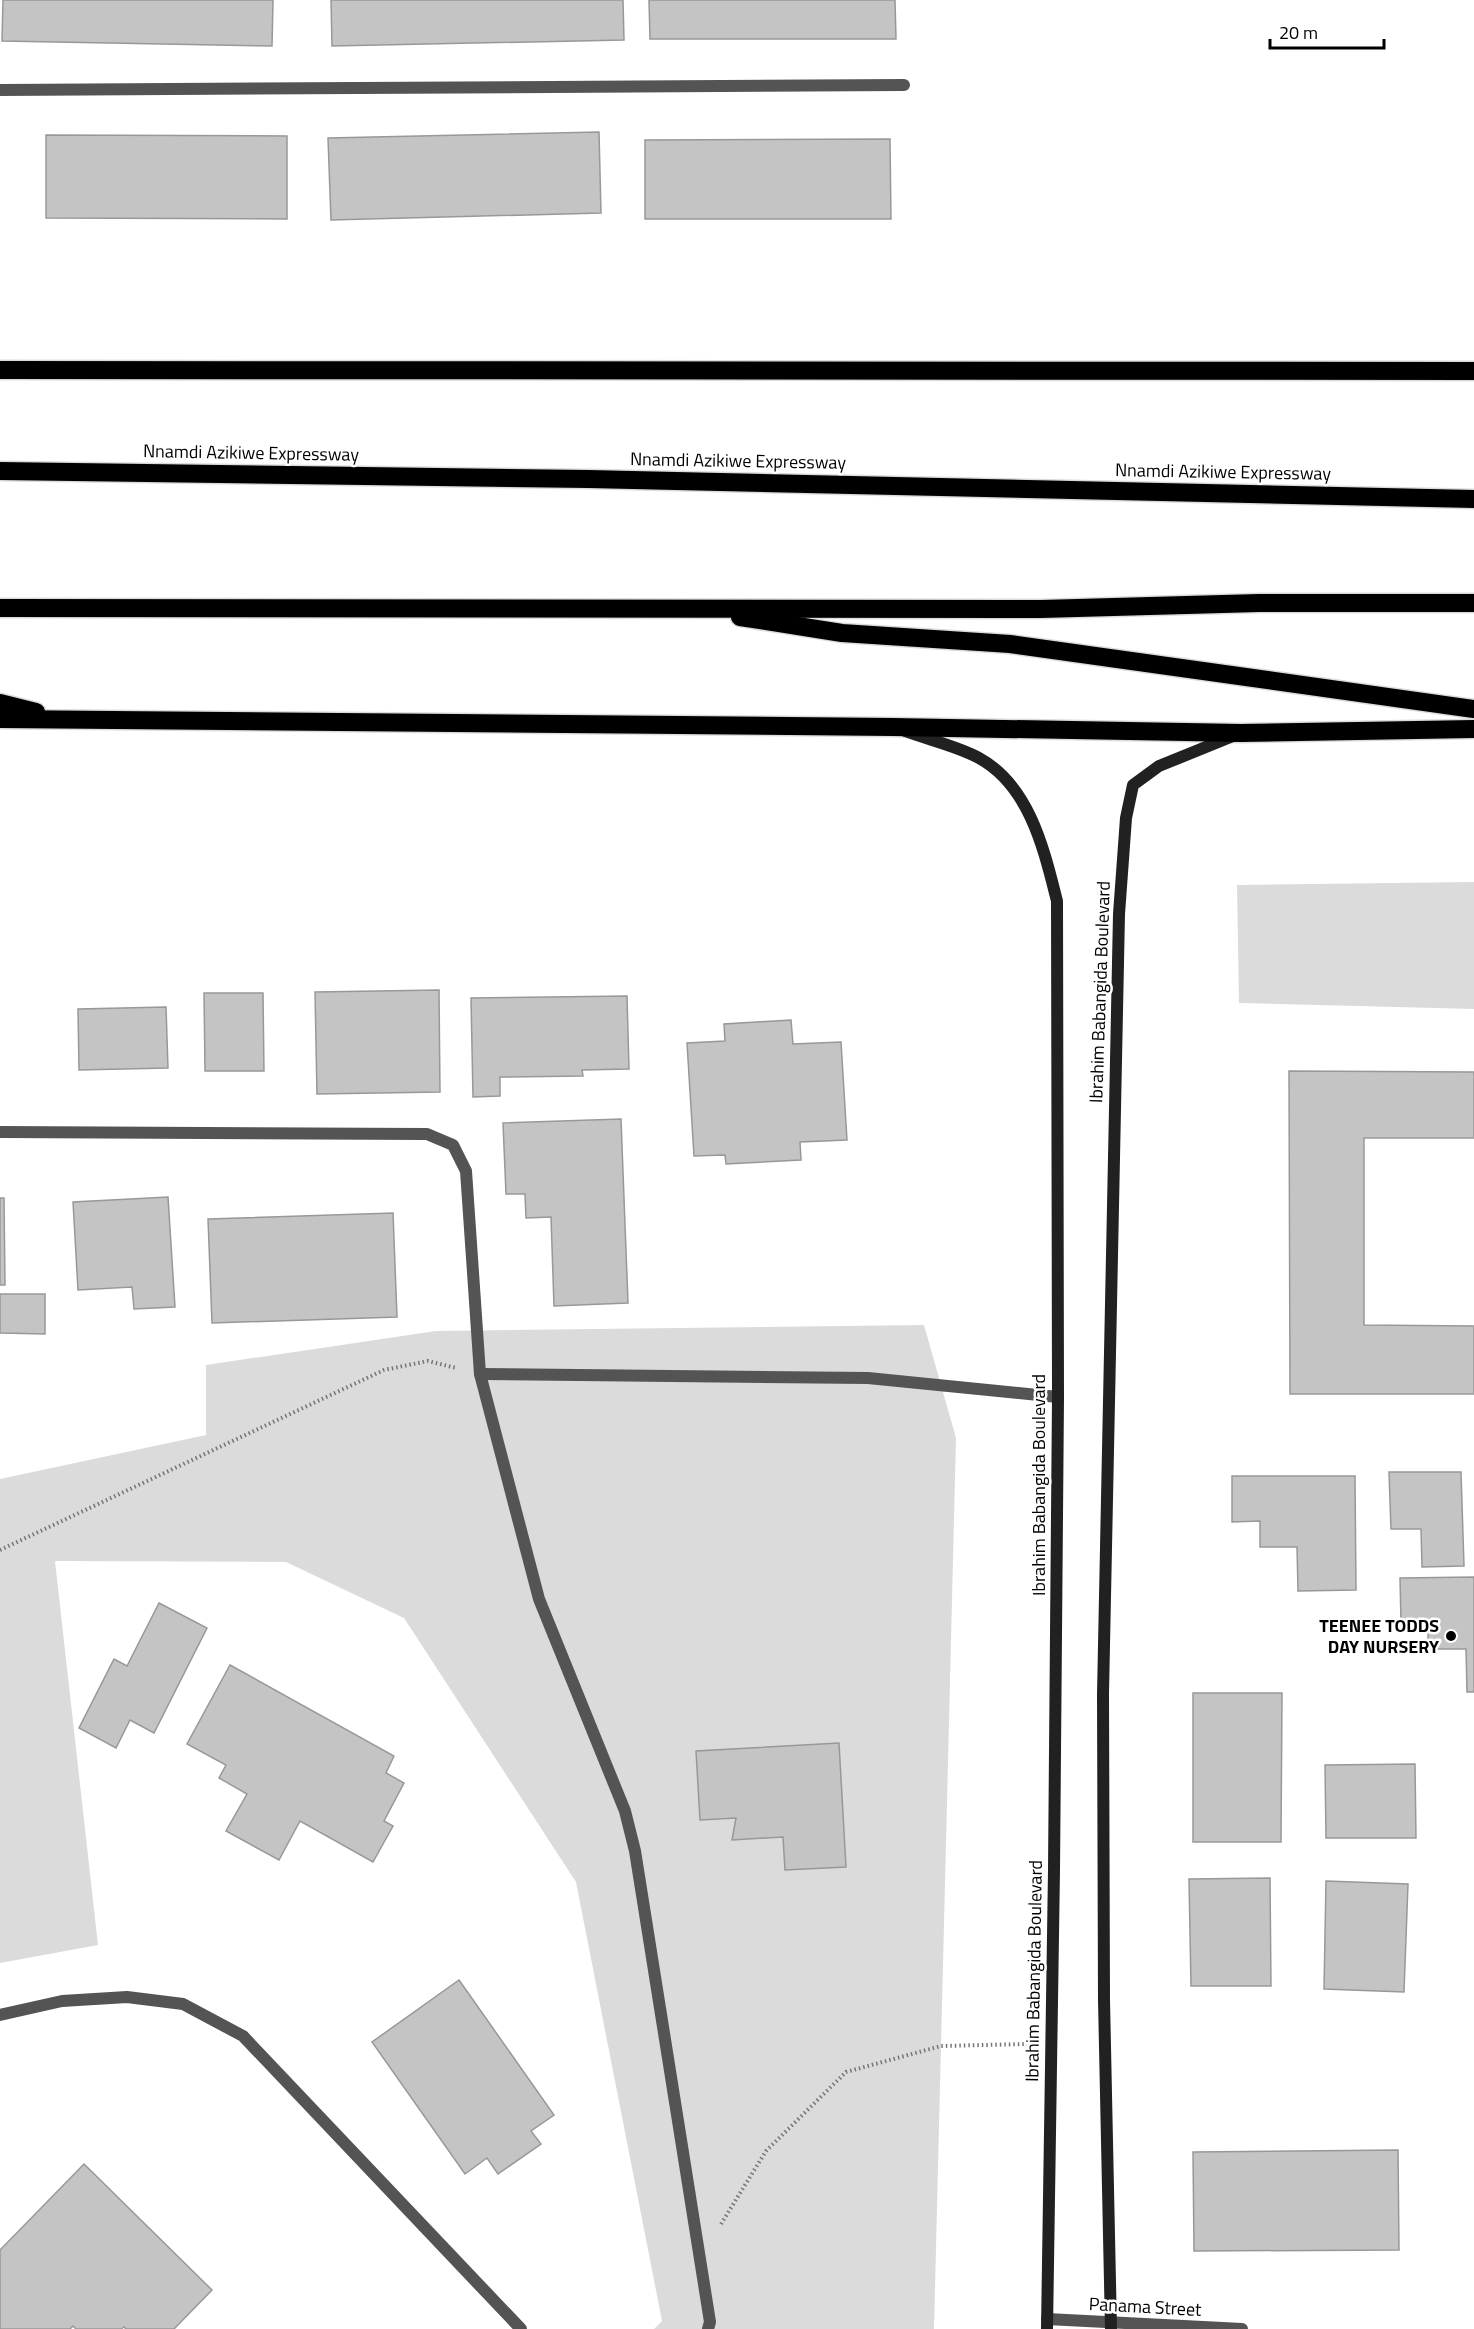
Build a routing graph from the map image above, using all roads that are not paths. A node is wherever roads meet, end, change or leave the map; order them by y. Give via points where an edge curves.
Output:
1 (904, 85) dead end
2 (0, 90) edge
3 (0, 370) edge
4 (1474, 371) edge
5 (0, 471) edge
6 (1474, 499) edge
7 (1474, 603) edge
8 (0, 608) edge
9 (682, 608) junction
10 (0, 703) edge
11 (1474, 709) edge
12 (0, 719) edge
13 (70, 720) junction
14 (892, 727) junction
15 (1474, 729) edge
16 (1241, 733) junction
17 (0, 1132) edge
18 (480, 1374) junction
19 (1058, 1397) junction
20 (0, 2014) edge
21 (1047, 2324) edge
22 (1111, 2327) edge
23 (521, 2329) edge
24 (708, 2329) edge
25 (1242, 2329) edge

1 - 2 street
3 - 4 highway
5 - 6 highway, Nnamdi Azikiwe Expressway via 612,479
7 - 9 highway via 1041,609
8 - 9 highway
9 - 11 highway via 842,633 1010,644
10 - 13 highway
12 - 13 highway
13 - 14 highway
14 - 16 highway
14 - 19 street, Ibrahim Babangida Boulevard via 980,759 1010,784 1030,814 1057,901
15 - 16 highway
16 - 22 street, Ibrahim Babangida Boulevard via 1159,766 1133,785 1119,894 1103,1694
17 - 18 street via 427,1134 453,1146 466,1171
18 - 19 street via 868,1378
18 - 24 street via 539,1599 625,1811 635,1851 710,2322
19 - 21 street, Ibrahim Babangida Boulevard
20 - 23 street via 62,2001 127,1997 183,2004 243,2036
21 - 22 street, Panama Street
22 - 25 street, Panama Street

